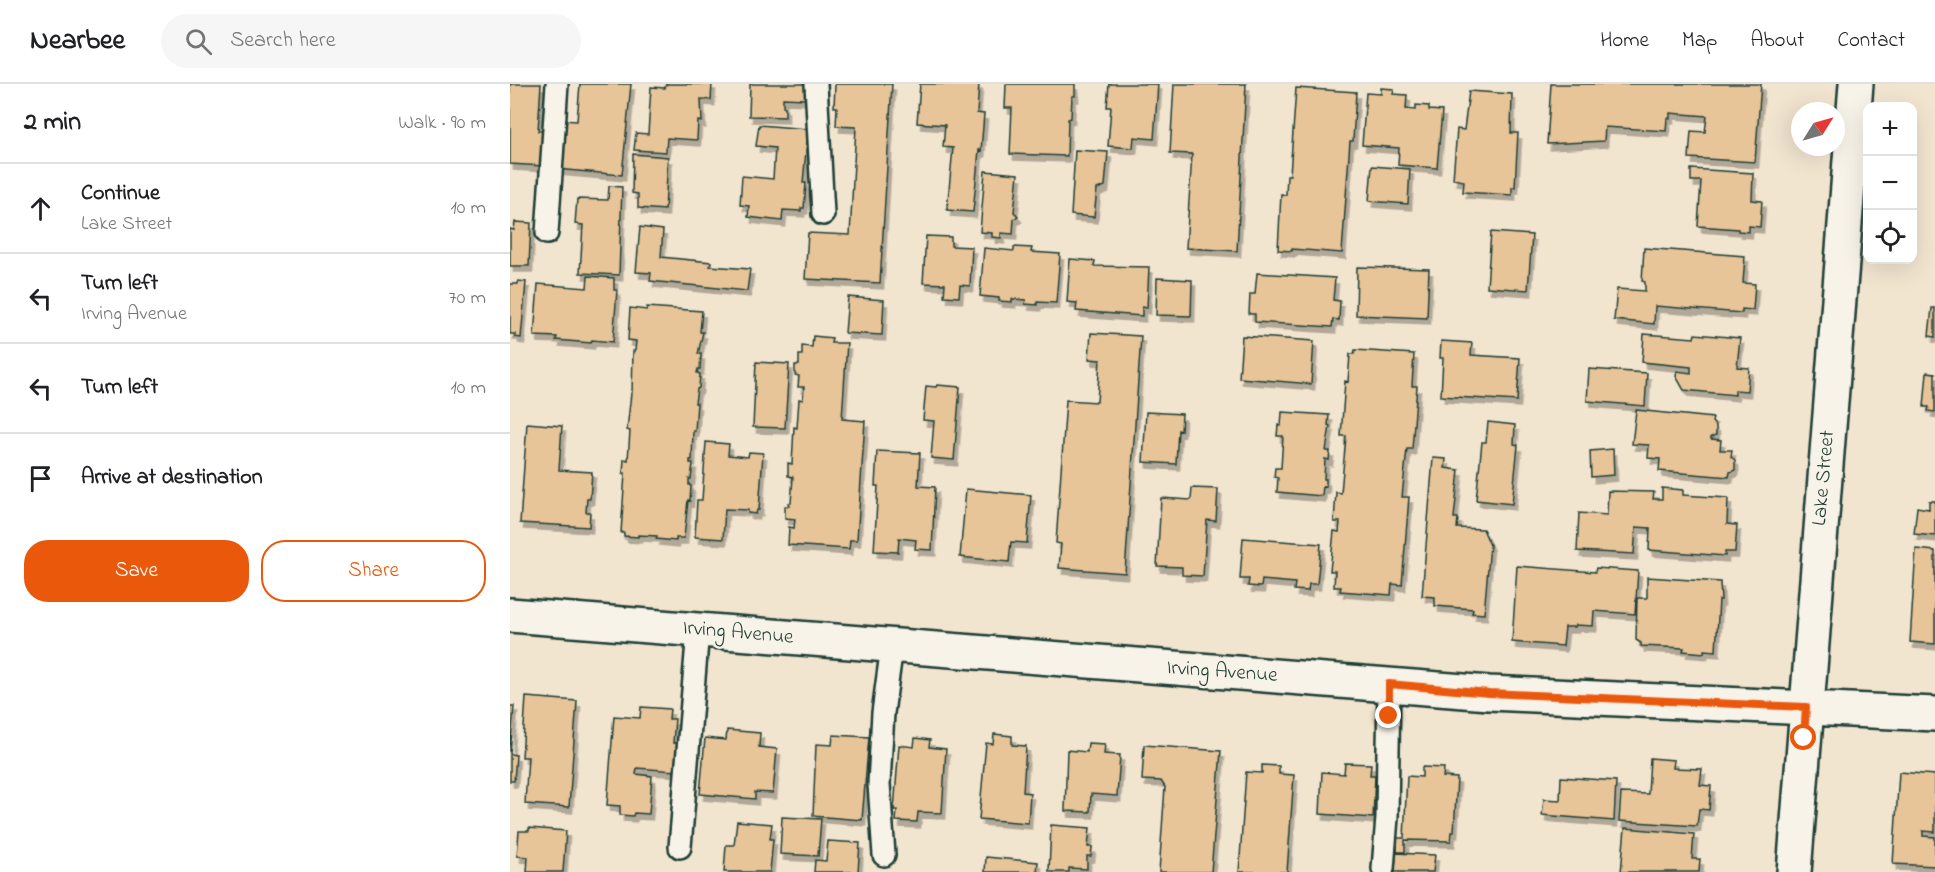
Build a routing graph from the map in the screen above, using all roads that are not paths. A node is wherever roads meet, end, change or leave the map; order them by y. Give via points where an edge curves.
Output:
1 (557, 84) edge
2 (816, 84) edge
3 (1856, 84) edge
4 (823, 214) dead end
5 (547, 233) dead end
6 (510, 615) edge
7 (698, 630) junction
8 (892, 646) junction
9 (1389, 684) junction
10 (1806, 707) junction
11 (1935, 714) edge
12 (680, 847) dead end
13 (884, 855) dead end
14 (1383, 869) dead end
15 (1794, 872) edge

1 - 5 lane
2 - 4 lane
3 - 10 street, Lake Street
6 - 7 street, Irving Avenue
7 - 8 street, Irving Avenue
7 - 12 lane
8 - 9 street, Irving Avenue
8 - 13 lane via 879,784
9 - 10 street, Irving Avenue via 1489,693
9 - 14 lane
10 - 11 street, Irving Avenue
10 - 15 street, Lake Street

